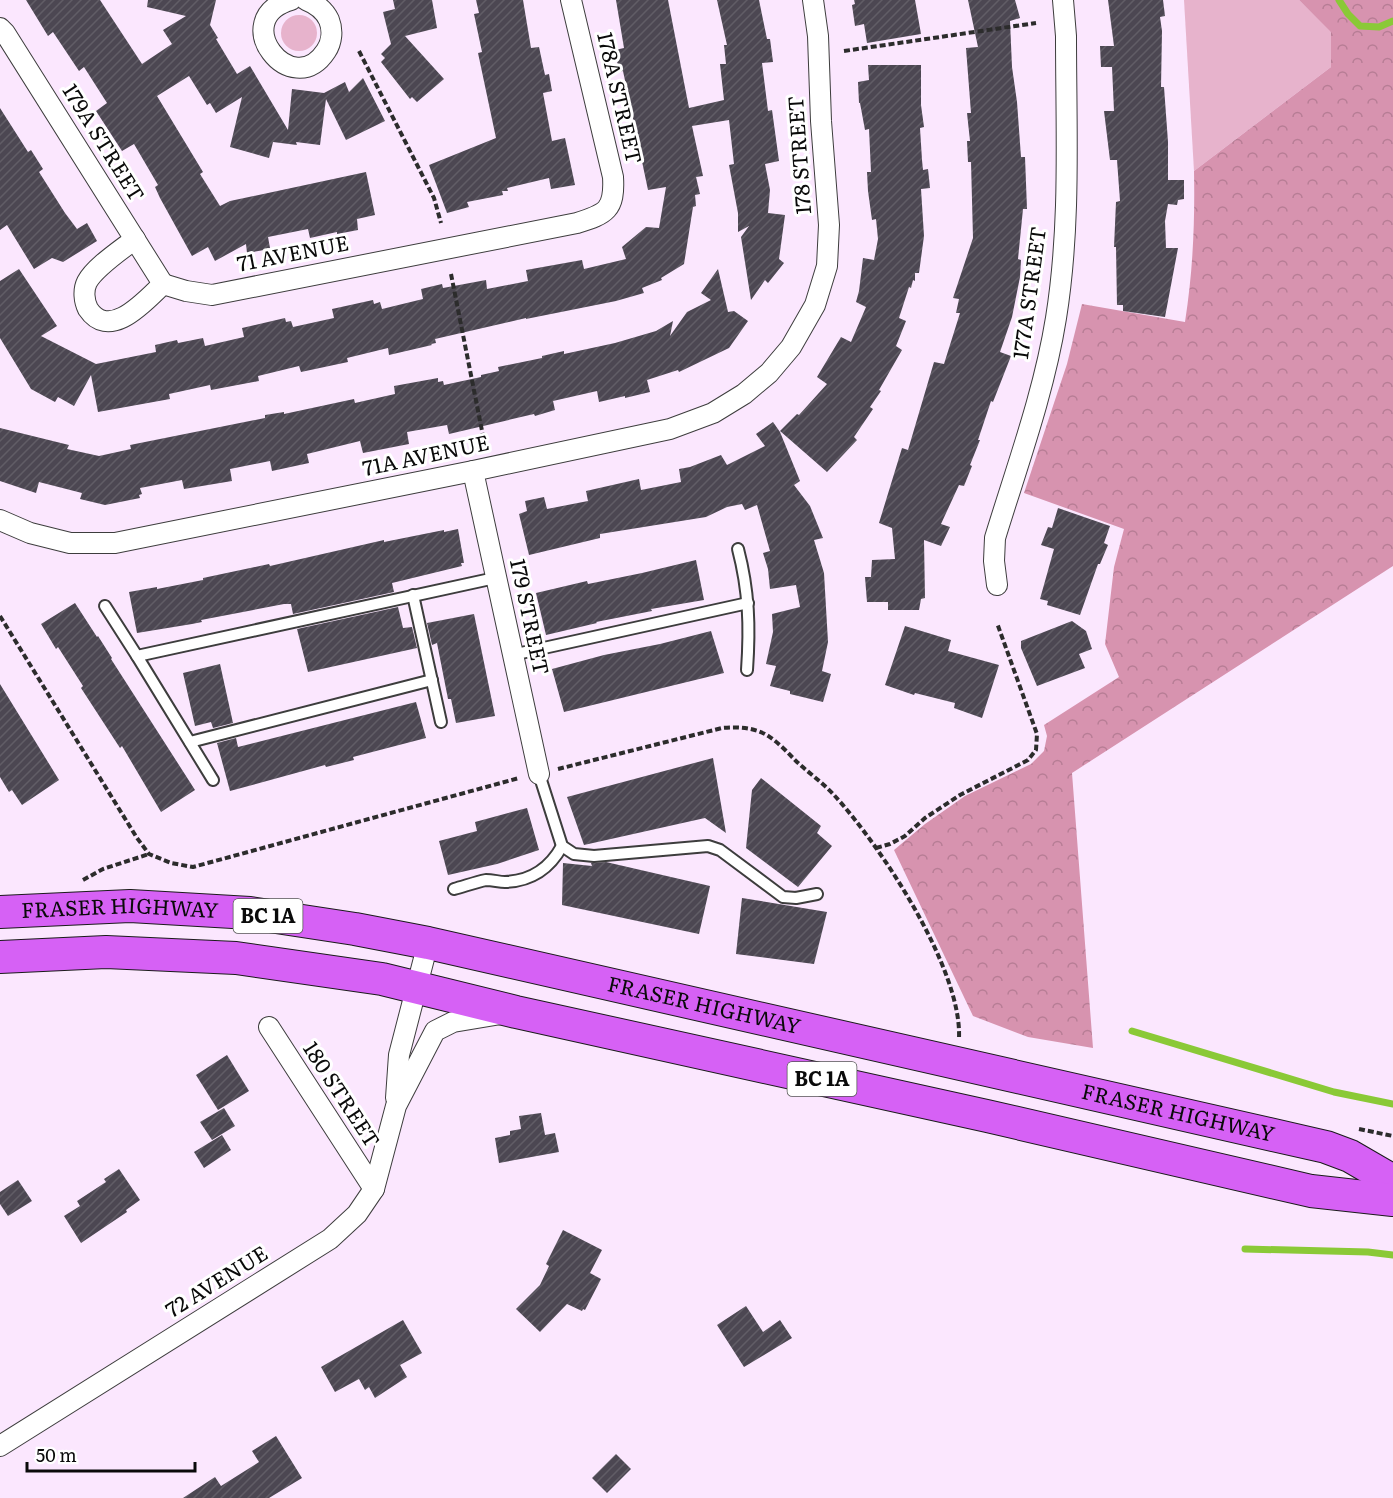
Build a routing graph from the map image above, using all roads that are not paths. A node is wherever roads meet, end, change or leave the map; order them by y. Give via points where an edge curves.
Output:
1 (291, 0) edge
2 (306, 0) edge
3 (571, 0) edge
4 (813, 0) edge
5 (1063, 0) edge
6 (0, 28) edge
7 (610, 207) joint
8 (135, 239) junction
9 (163, 284) junction
10 (815, 305) joint
11 (473, 471) junction
12 (0, 520) edge
13 (738, 549) dead end
14 (495, 578) junction
15 (997, 585) dead end
16 (413, 596) junction
17 (748, 603) junction
18 (105, 606) dead end
19 (512, 655) junction
20 (137, 656) junction
21 (747, 670) dead end
22 (432, 680) junction
23 (441, 722) dead end
24 (190, 742) junction
25 (547, 772) joint
26 (213, 780) dead end
27 (562, 846) junction
28 (454, 889) dead end
29 (817, 894) dead end
30 (0, 912) edge
31 (428, 943) junction
32 (0, 957) edge
33 (417, 987) junction
34 (516, 1012) junction
35 (269, 1027) dead end
36 (396, 1106) junction
37 (1393, 1181) edge
38 (374, 1189) junction
39 (1393, 1200) edge
40 (0, 1446) edge

1 - 2 street via 267,17 264,38 273,57 292,67 313,64 323,57 332,35 325,13
3 - 7 street, 178A STREET via 613,177
4 - 10 street, 178 STREET via 829,225 827,266
5 - 15 street, 177A STREET via 1064,257 1056,320 1040,389 995,538
6 - 8 street, 179A STREET
7 - 9 street, 71 AVENUE via 598,217 577,223 212,295
8 - 9 street, 179A STREET
8 - 9 street via 91,277 84,292 89,309 103,320 120,320
10 - 11 street, 71A AVENUE via 791,347 769,373 713,413 670,429
11 - 12 street, 71A AVENUE via 114,543 70,543
11 - 14 street, 179 STREET
13 - 17 lane
14 - 16 lane
14 - 19 street, 179 STREET
16 - 20 lane
16 - 22 lane
17 - 19 lane
17 - 21 lane
18 - 20 lane
19 - 25 street, 179 STREET
20 - 24 lane
22 - 23 lane
22 - 24 lane
24 - 26 lane
25 - 27 lane
27 - 28 lane via 554,860 525,879 488,880
27 - 29 lane via 574,854 594,856 708,846 720,850 783,897
30 - 31 main road, FRASER HIGHWAY / BC 1A via 130,906 250,913
31 - 33 street, 72 AVENUE
31 - 37 main road, FRASER HIGHWAY / BC 1A via 1326,1147
32 - 33 main road, FRASER HIGHWAY / BC 1A via 106,952 236,958
33 - 34 main road, FRASER HIGHWAY / BC 1A
33 - 36 street, 72 AVENUE via 399,1055
34 - 36 street, 72 AVENUE via 453,1022 435,1031
34 - 39 main road, FRASER HIGHWAY / BC 1A via 1311,1191
35 - 38 street, 180 STREET
36 - 38 street, 72 AVENUE
38 - 40 street, 72 AVENUE via 357,1214 330,1239

